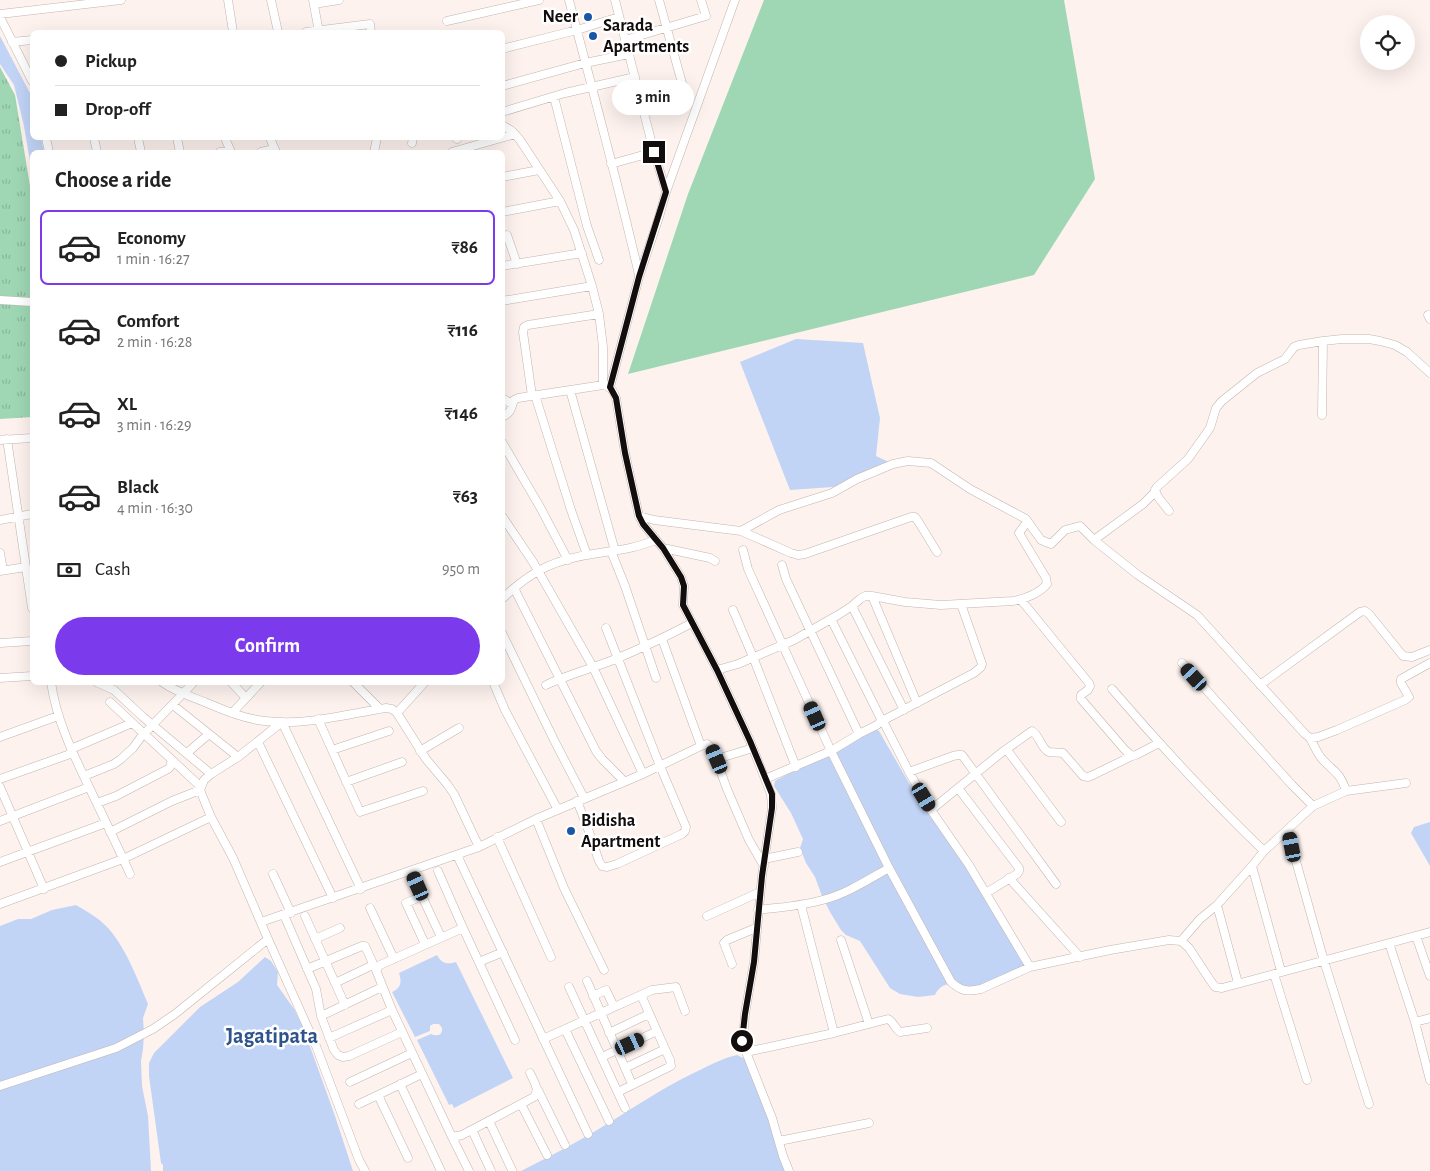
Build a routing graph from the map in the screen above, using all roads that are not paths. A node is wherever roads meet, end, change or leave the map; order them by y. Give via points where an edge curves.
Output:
1 (121, 0) edge
2 (228, 0) edge
3 (271, 0) edge
4 (339, 0) edge
5 (539, 0) edge
6 (569, 0) edge
7 (615, 0) edge
8 (659, 0) edge
9 (701, 0) edge
10 (735, 0) edge
11 (90, 2) edge
12 (314, 2) edge
13 (0, 16) edge
14 (619, 17) junction
15 (447, 21) dead end
16 (666, 28) junction
17 (233, 30) edge
18 (278, 30) edge
19 (318, 30) edge
20 (331, 30) edge
21 (371, 30) edge
22 (577, 30) junction
23 (30, 40) edge
24 (625, 40) junction
25 (12, 42) junction
26 (505, 48) edge
27 (629, 54) junction
28 (585, 63) junction
29 (30, 72) edge
30 (635, 77) junction
31 (505, 85) edge
32 (591, 87) junction
33 (685, 94) dead end
34 (554, 96) junction
35 (505, 111) edge
36 (505, 127) edge
37 (515, 134) junction
38 (505, 137) edge
39 (494, 140) edge
40 (459, 150) edge
41 (654, 152) junction
42 (611, 164) junction
43 (539, 170) junction
44 (505, 176) edge
45 (666, 192) junction
46 (560, 201) junction
47 (505, 211) edge
48 (587, 226) junction
49 (574, 230) junction
50 (508, 235) dead end
51 (582, 253) junction
52 (599, 260) dead end
53 (517, 264) junction
54 (505, 266) edge
55 (639, 277) junction
56 (592, 286) junction
57 (0, 300) edge
58 (505, 300) edge
59 (30, 302) edge
60 (599, 314) junction
61 (1324, 341) junction
62 (1430, 373) edge
63 (607, 386) junction
64 (570, 390) junction
65 (534, 396) junction
66 (505, 400) edge
67 (512, 404) junction
68 (1322, 415) dead end
69 (505, 416) edge
70 (30, 438) edge
71 (4, 440) edge
72 (505, 447) edge
73 (1155, 492) junction
74 (1169, 511) dead end
75 (30, 514) edge
76 (19, 516) junction
77 (639, 516) junction
78 (1026, 519) junction
79 (0, 520) edge
80 (505, 520) edge
81 (741, 531) junction
82 (656, 540) junction
83 (1094, 540) junction
84 (663, 548) junction
85 (743, 550) dead end
86 (613, 551) junction
87 (937, 552) dead end
88 (0, 553) edge
89 (587, 555) junction
90 (568, 560) junction
91 (715, 561) dead end
92 (782, 565) dead end
93 (26, 567) junction
94 (538, 570) junction
95 (1, 571) edge
96 (508, 593) edge
97 (30, 594) edge
98 (872, 596) junction
99 (1021, 600) junction
100 (961, 604) junction
101 (852, 606) junction
102 (733, 610) dead end
103 (831, 619) junction
104 (688, 625) dead end
105 (606, 628) dead end
106 (810, 632) junction
107 (505, 639) edge
108 (662, 639) junction
109 (30, 641) edge
110 (0, 643) edge
111 (782, 645) junction
112 (645, 646) junction
113 (1430, 650) edge
114 (753, 657) junction
115 (618, 658) junction
116 (1182, 663) dead end
117 (1430, 663) edge
118 (593, 667) junction
119 (717, 670) junction
120 (30, 676) edge
121 (0, 678) edge
122 (656, 678) dead end
123 (560, 679) junction
124 (51, 685) edge
125 (168, 685) edge
126 (192, 685) edge
127 (234, 685) edge
128 (258, 685) edge
129 (356, 685) edge
130 (418, 685) edge
131 (494, 685) edge
132 (546, 685) dead end
133 (1260, 685) junction
134 (114, 686) edge
135 (1112, 689) dead end
136 (184, 694) junction
137 (246, 698) junction
138 (110, 702) dead end
139 (917, 703) junction
140 (173, 705) junction
141 (380, 709) junction
142 (904, 710) junction
143 (397, 712) junction
144 (232, 713) junction
145 (58, 716) junction
146 (318, 719) junction
147 (882, 721) junction
148 (282, 722) junction
149 (132, 723) junction
150 (153, 726) junction
151 (459, 728) dead end
152 (389, 731) dead end
153 (144, 734) junction
154 (209, 734) junction
155 (859, 734) junction
156 (0, 737) edge
157 (1310, 738) junction
158 (258, 742) junction
159 (1159, 743) junction
160 (701, 746) junction
161 (753, 748) junction
162 (332, 750) junction
163 (1007, 750) junction
164 (72, 751) junction
165 (420, 751) junction
166 (831, 751) junction
167 (187, 754) junction
168 (1132, 756) junction
169 (238, 758) junction
170 (717, 759) junction
171 (172, 760) junction
172 (402, 762) dead end
173 (660, 766) junction
174 (796, 767) junction
175 (909, 772) junction
176 (211, 774) junction
177 (643, 774) junction
178 (976, 774) junction
179 (84, 776) junction
180 (0, 779) edge
181 (765, 779) junction
182 (346, 782) junction
183 (624, 782) junction
184 (1406, 783) dead end
185 (0, 787) edge
186 (89, 787) junction
187 (958, 788) junction
188 (200, 789) junction
189 (1346, 790) junction
190 (423, 792) dead end
191 (580, 799) junction
192 (97, 803) junction
193 (1313, 806) junction
194 (558, 810) junction
195 (931, 810) junction
196 (13, 816) junction
197 (211, 817) junction
198 (536, 819) junction
199 (0, 820) edge
200 (1061, 822) dead end
201 (106, 823) junction
202 (1288, 829) junction
203 (110, 832) junction
204 (497, 837) junction
205 (479, 848) junction
206 (1264, 851) junction
207 (28, 852) junction
208 (798, 852) dead end
209 (457, 855) junction
210 (123, 859) junction
211 (0, 862) edge
212 (764, 862) junction
213 (1252, 866) junction
214 (889, 868) junction
215 (438, 871) dead end
216 (130, 874) dead end
217 (273, 874) dead end
218 (413, 876) dead end
219 (1009, 878) junction
220 (1056, 884) dead end
221 (44, 888) junction
222 (361, 889) junction
223 (760, 892) junction
224 (986, 893) junction
225 (422, 896) junction
226 (333, 898) junction
227 (0, 904) edge
228 (800, 905) junction
229 (1217, 905) junction
230 (370, 908) dead end
231 (758, 910) junction
232 (287, 914) junction
233 (306, 916) dead end
234 (707, 916) dead end
235 (261, 922) junction
236 (340, 928) dead end
237 (463, 928) junction
238 (756, 928) junction
239 (1430, 932) edge
240 (1416, 936) junction
241 (441, 937) junction
242 (268, 939) junction
243 (315, 939) junction
244 (841, 940) dead end
245 (1181, 941) junction
246 (1390, 943) junction
247 (425, 944) junction
248 (503, 952) junction
249 (551, 957) dead end
250 (1080, 957) junction
251 (394, 959) junction
252 (325, 961) junction
253 (1324, 961) junction
254 (479, 962) junction
255 (732, 964) dead end
256 (1030, 967) junction
257 (374, 968) junction
258 (307, 969) junction
259 (604, 970) dead end
260 (1277, 972) junction
261 (1430, 976) edge
262 (587, 981) dead end
263 (335, 983) junction
264 (1238, 983) junction
265 (382, 987) junction
266 (569, 987) dead end
267 (641, 995) junction
268 (593, 996) junction
269 (345, 1005) junction
270 (614, 1007) junction
271 (392, 1010) junction
272 (685, 1011) dead end
273 (600, 1013) junction
274 (649, 1014) junction
275 (320, 1016) junction
276 (1430, 1018) edge
277 (584, 1020) junction
278 (1415, 1022) junction
279 (869, 1024) junction
280 (927, 1028) dead end
281 (566, 1029) junction
282 (402, 1032) junction
283 (657, 1032) junction
284 (609, 1033) junction
285 (834, 1033) junction
286 (329, 1038) junction
287 (543, 1039) junction
288 (515, 1040) dead end
289 (665, 1049) junction
290 (616, 1050) junction
291 (746, 1052) junction
292 (412, 1053) junction
293 (602, 1057) junction
294 (625, 1068) junction
295 (530, 1073) dead end
296 (422, 1074) junction
297 (1307, 1080) dead end
298 (1430, 1080) edge
299 (350, 1082) dead end
300 (400, 1084) junction
301 (632, 1084) junction
302 (0, 1086) edge
303 (538, 1090) junction
304 (618, 1092) junction
305 (378, 1095) junction
306 (359, 1104) dead end
307 (522, 1104) junction
308 (1370, 1104) dead end
309 (625, 1108) dead end
310 (489, 1121) junction
311 (608, 1121) dead end
312 (868, 1123) dead end
313 (472, 1130) junction
314 (588, 1134) dead end
315 (452, 1137) junction
316 (779, 1141) junction
317 (565, 1145) dead end
318 (547, 1155) dead end
319 (408, 1158) dead end
320 (512, 1170) edge
321 (365, 1171) edge
322 (441, 1171) edge
323 (469, 1171) edge
324 (491, 1171) edge
325 (789, 1171) edge

1 - 11 street
2 - 17 street
3 - 18 street
4 - 12 street
5 - 15 street
6 - 22 street
7 - 14 street
8 - 16 street
9 - 16 street via 706,16
10 - 45 street
11 - 13 street
12 - 19 street
13 - 25 street
14 - 22 street
14 - 24 street
16 - 24 street
16 - 33 street
20 - 21 street via 370,24
22 - 26 street
22 - 28 street
23 - 25 street
24 - 27 street
25 - 29 street
27 - 28 street
27 - 30 street
28 - 31 street
28 - 32 street
30 - 32 street
30 - 41 street
32 - 34 street
32 - 42 street
34 - 35 street
34 - 48 street
36 - 37 street
37 - 38 street
37 - 43 street
39 - 40 street
41 - 42 street
41 - 45 street
42 - 55 street
43 - 44 street
43 - 46 street
45 - 55 street
46 - 47 street
46 - 49 street
48 - 49 street
48 - 52 street
49 - 51 street
50 - 53 street
51 - 53 street
51 - 56 street
53 - 54 street
55 - 63 street
56 - 58 street
56 - 60 street
57 - 59 street
60 - 63 street
60 - 65 street via 524,327
61 - 62 street via 1368,339 1395,345
61 - 68 street
61 - 73 street via 1294,347 1285,359 1257,374 1222,401 1216,408 1210,428 1188,459
63 - 64 street
63 - 77 street via 616,398
64 - 65 street
64 - 86 street
65 - 67 street via 518,398
65 - 89 street
66 - 67 street
67 - 69 street via 512,410
70 - 71 street
71 - 76 street
72 - 90 street
73 - 74 street
73 - 83 street
75 - 76 street
76 - 79 street
76 - 93 street
77 - 81 street
77 - 82 street
78 - 81 street via 970,489 938,466 908,461 893,464 832,492 780,510
78 - 83 street via 1041,540 1051,544 1065,530 1080,526
78 - 99 street via 1019,533 1048,584
80 - 94 street
81 - 87 street via 798,555 911,516 918,521
82 - 84 street
82 - 86 street
83 - 133 street via 1138,575 1198,615
84 - 91 street
84 - 119 street via 681,577 683,605
85 - 111 street via 748,569
86 - 89 street
86 - 112 street
88 - 95 street
89 - 90 street
90 - 94 street
92 - 106 street
93 - 95 street
93 - 97 street
94 - 96 street
94 - 118 street
96 - 123 street
98 - 100 street via 926,604
98 - 101 street via 865,596
98 - 139 street
99 - 100 street
99 - 168 street via 1089,683 1088,690 1081,695 1084,704
100 - 139 street via 981,668
101 - 103 street
101 - 142 street
102 - 114 street
103 - 106 street
103 - 147 street
104 - 108 street
105 - 115 street
106 - 111 street
106 - 155 street
107 - 191 street
108 - 112 street
108 - 160 street
109 - 110 street
111 - 114 street
111 - 166 street
112 - 115 street
112 - 122 street
113 - 133 street via 1412,657 1403,656 1369,614 1360,612
114 - 119 street
114 - 174 street
115 - 118 street
115 - 173 street
116 - 193 street
117 - 157 street via 1401,679 1408,697 1405,700 1337,730
118 - 123 street
118 - 177 street
119 - 161 street
120 - 121 street
123 - 132 street
123 - 183 street via 596,750
124 - 145 street
125 - 136 street
126 - 136 street
127 - 137 street
128 - 137 street
129 - 141 street
130 - 143 street
131 - 194 street
133 - 157 street
134 - 150 street
135 - 159 street
136 - 140 street
136 - 144 street
137 - 144 street
138 - 149 street
139 - 142 street
140 - 150 street
140 - 154 street
141 - 143 street via 392,708
141 - 146 street
142 - 147 street
143 - 165 street
144 - 148 street
145 - 156 street
145 - 164 street
146 - 148 street
146 - 162 street
147 - 155 street
147 - 175 street
148 - 158 street
148 - 222 street
149 - 153 street
149 - 164 street
150 - 153 street
150 - 167 street
151 - 165 street
152 - 162 street
153 - 171 street
153 - 179 street via 134,748 114,764
154 - 167 street
154 - 169 street
155 - 166 street
157 - 189 street via 1321,758 1339,774
158 - 169 street
158 - 226 street
159 - 168 street
159 - 206 street
160 - 170 street via 707,744 712,748
160 - 173 street
161 - 170 street
161 - 181 street
162 - 182 street
163 - 168 street via 1034,732 1046,750 1063,753 1081,774 1088,777
163 - 178 street
163 - 200 street
164 - 179 street
164 - 180 street
165 - 205 street via 454,794
166 - 174 street
166 - 214 street
167 - 176 street
169 - 176 street
170 - 212 street via 749,840
171 - 188 street
171 - 192 street via 168,769
172 - 182 street
173 - 177 street
173 - 191 street via 685,831 616,864 607,867 599,861
174 - 181 street
175 - 178 street via 962,755
175 - 195 street
176 - 188 street
177 - 183 street
178 - 187 street
178 - 220 street
179 - 186 street
181 - 212 street via 772,801
182 - 190 street via 360,812
183 - 191 street
184 - 189 street
185 - 196 street
186 - 192 street
186 - 196 street
187 - 195 street
187 - 219 street via 1020,868
188 - 197 street
188 - 203 street
189 - 193 street
191 - 194 street
192 - 201 street
193 - 202 street
194 - 198 street
195 - 224 street
196 - 199 street
196 - 207 street
197 - 210 street
197 - 235 street
198 - 204 street
198 - 259 street via 564,888
201 - 203 street
201 - 207 street
202 - 206 street
202 - 253 street
203 - 210 street
204 - 205 street
204 - 249 street
205 - 209 street
206 - 213 street
207 - 211 street
207 - 221 street
208 - 212 street
209 - 222 street
209 - 248 street
210 - 216 street
210 - 221 street
212 - 223 street
213 - 229 street
213 - 260 street via 1271,931
214 - 228 street via 834,897
214 - 256 street via 951,982 958,988 981,989
215 - 237 street
217 - 232 street
218 - 225 street
219 - 224 street
219 - 250 street
221 - 227 street
222 - 226 street
223 - 231 street
223 - 234 street
224 - 256 street
225 - 241 street
225 - 247 street via 406,903
226 - 232 street
228 - 231 street
228 - 285 street
229 - 245 street
229 - 264 street
230 - 251 street
231 - 238 street
232 - 235 street
232 - 258 street
233 - 243 street
235 - 242 street
236 - 243 street
237 - 241 street
237 - 254 street
238 - 255 street via 724,943
238 - 291 street via 742,1041
239 - 240 street
240 - 246 street
240 - 261 street
241 - 247 street
242 - 302 street via 153,1029 116,1048
242 - 321 street via 316,1046
243 - 252 street
244 - 279 street
245 - 250 street via 1152,942
245 - 264 street via 1216,987
246 - 253 street
246 - 278 street
247 - 251 street
248 - 254 street
248 - 287 street
250 - 256 street
251 - 257 street
252 - 257 street via 365,946
252 - 258 street
252 - 263 street
253 - 260 street
253 - 308 street
254 - 288 street
257 - 263 street
257 - 265 street
258 - 275 street via 316,990
260 - 264 street
260 - 297 street
262 - 268 street
263 - 269 street
265 - 269 street
265 - 271 street
266 - 277 street
267 - 270 street
267 - 272 street via 676,987
267 - 274 street
268 - 270 street via 606,990
268 - 273 street
269 - 275 street
270 - 273 street
271 - 282 street
271 - 286 street
273 - 277 street
273 - 284 street
274 - 283 street
274 - 284 street
275 - 286 street
276 - 278 street
277 - 281 street
277 - 293 street
278 - 298 street
279 - 280 street via 888,1019 900,1032
279 - 285 street
281 - 287 street
281 - 311 street
282 - 286 street via 343,1057 334,1050
282 - 292 street
283 - 289 street
283 - 290 street
284 - 290 street
285 - 291 street
287 - 314 street
289 - 294 street
289 - 301 street via 671,1066
290 - 293 street
290 - 294 street
291 - 316 street
292 - 296 street
292 - 299 street
293 - 304 street
294 - 301 street
295 - 303 street
296 - 300 street
296 - 315 street
300 - 305 street
300 - 322 street
301 - 304 street
303 - 307 street via 534,1097
303 - 317 street
304 - 309 street
305 - 306 street
305 - 319 street
307 - 310 street
307 - 318 street
310 - 313 street
310 - 320 street
312 - 316 street
313 - 315 street
313 - 324 street
315 - 323 street
316 - 325 street

